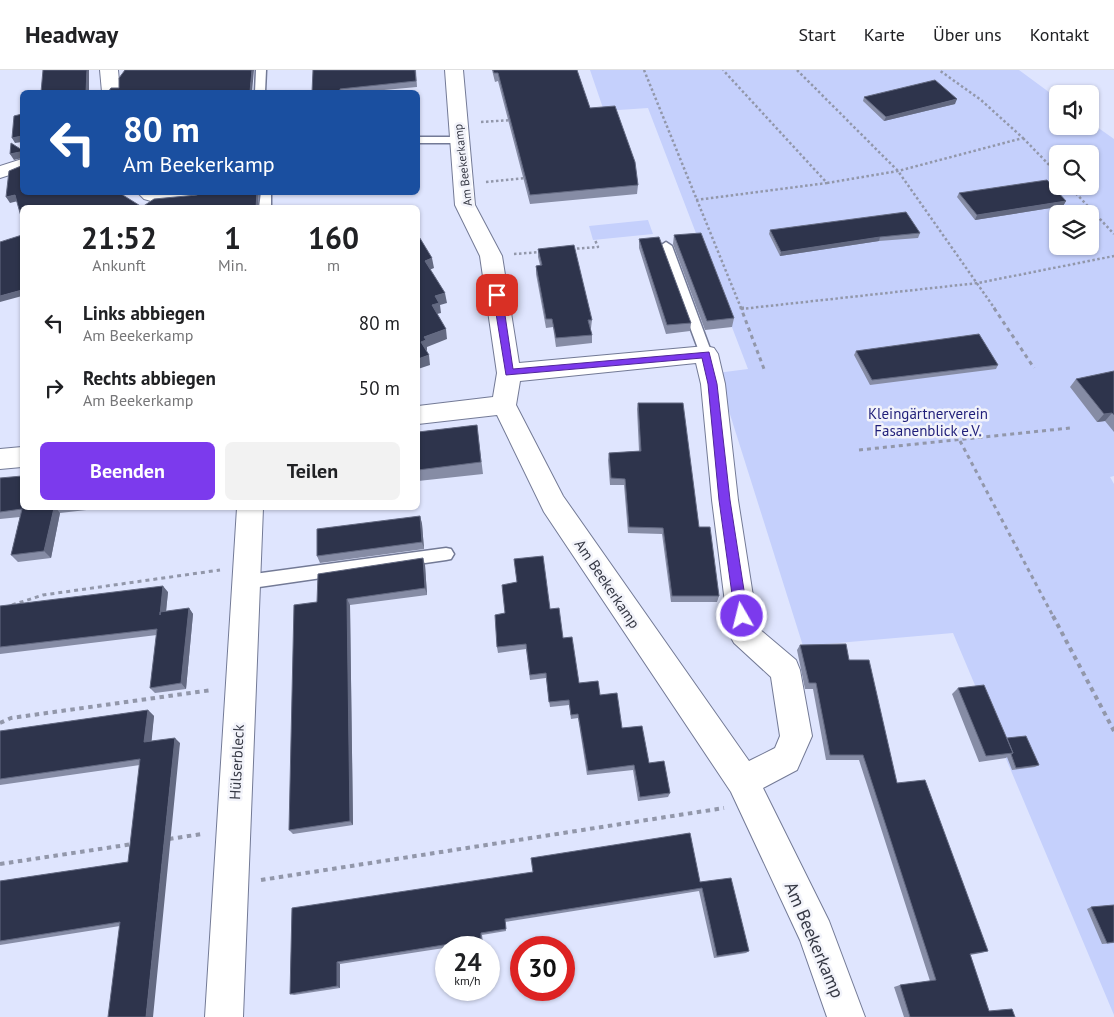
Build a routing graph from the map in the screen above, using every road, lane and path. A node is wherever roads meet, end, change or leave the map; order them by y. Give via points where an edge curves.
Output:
1 (109, 70) edge
2 (261, 70) edge
3 (454, 70) edge
4 (644, 70) edge
5 (723, 70) edge
6 (797, 70) edge
7 (938, 70) edge
8 (111, 90) edge
9 (260, 90) edge
10 (514, 120) edge
11 (458, 132) junction
12 (1023, 138) junction
13 (420, 140) edge
14 (1049, 165) edge
15 (20, 166) edge
16 (0, 172) edge
17 (898, 172) junction
18 (531, 178) edge
19 (827, 183) junction
20 (463, 184) junction
21 (1077, 195) edge
22 (696, 200) junction
23 (1114, 234) edge
24 (595, 240) dead end
25 (666, 246) dead end
26 (569, 249) edge
27 (549, 251) edge
28 (491, 256) junction
29 (1114, 256) edge
30 (978, 283) junction
31 (741, 308) junction
32 (706, 354) junction
33 (1034, 368) dead end
34 (764, 369) dead end
35 (509, 373) junction
36 (504, 405) junction
37 (420, 415) edge
38 (1070, 428) dead end
39 (960, 441) junction
40 (860, 450) dead end
41 (20, 457) edge
42 (0, 459) edge
43 (250, 510) edge
44 (446, 554) dead end
45 (246, 574) junction
46 (12, 605) edge
47 (241, 686) junction
48 (0, 723) edge
49 (1114, 731) edge
50 (748, 792) junction
51 (234, 830) junction
52 (166, 840) edge
53 (136, 844) edge
54 (0, 864) edge
55 (231, 884) junction
56 (224, 1017) edge
57 (846, 1017) edge

1 - 8 street
2 - 9 lane
3 - 11 street, Am Beekerkamp
4 - 22 path
5 - 19 path
6 - 17 path
7 - 12 path via 981,100
10 - 11 path
11 - 13 lane
11 - 20 street, Am Beekerkamp
12 - 14 path
12 - 17 path
15 - 16 street
17 - 19 path
17 - 30 path
18 - 20 path
19 - 22 path
20 - 28 street, Am Beekerkamp via 465,205
21 - 23 path
22 - 31 path
24 - 26 path via 598,247
25 - 32 lane
27 - 28 path
28 - 35 street, Am Beekerkamp
29 - 30 path
30 - 31 path
30 - 33 path
31 - 34 path
32 - 35 street
32 - 50 street via 744,634 785,670 796,736 786,759
35 - 36 street, Am Beekerkamp
36 - 37 street
36 - 50 street, Am Beekerkamp via 553,504
38 - 39 path
39 - 40 path
39 - 49 path
41 - 42 street
43 - 45 street, Hülserbleck
44 - 45 lane
45 - 46 path via 43,595
45 - 47 street, Hülserbleck
47 - 48 path via 11,718
47 - 51 street, Hülserbleck
50 - 55 path
50 - 57 street, Am Beekerkamp via 816,934
51 - 52 path
51 - 55 street, Hülserbleck
53 - 54 path
55 - 56 street, Hülserbleck

